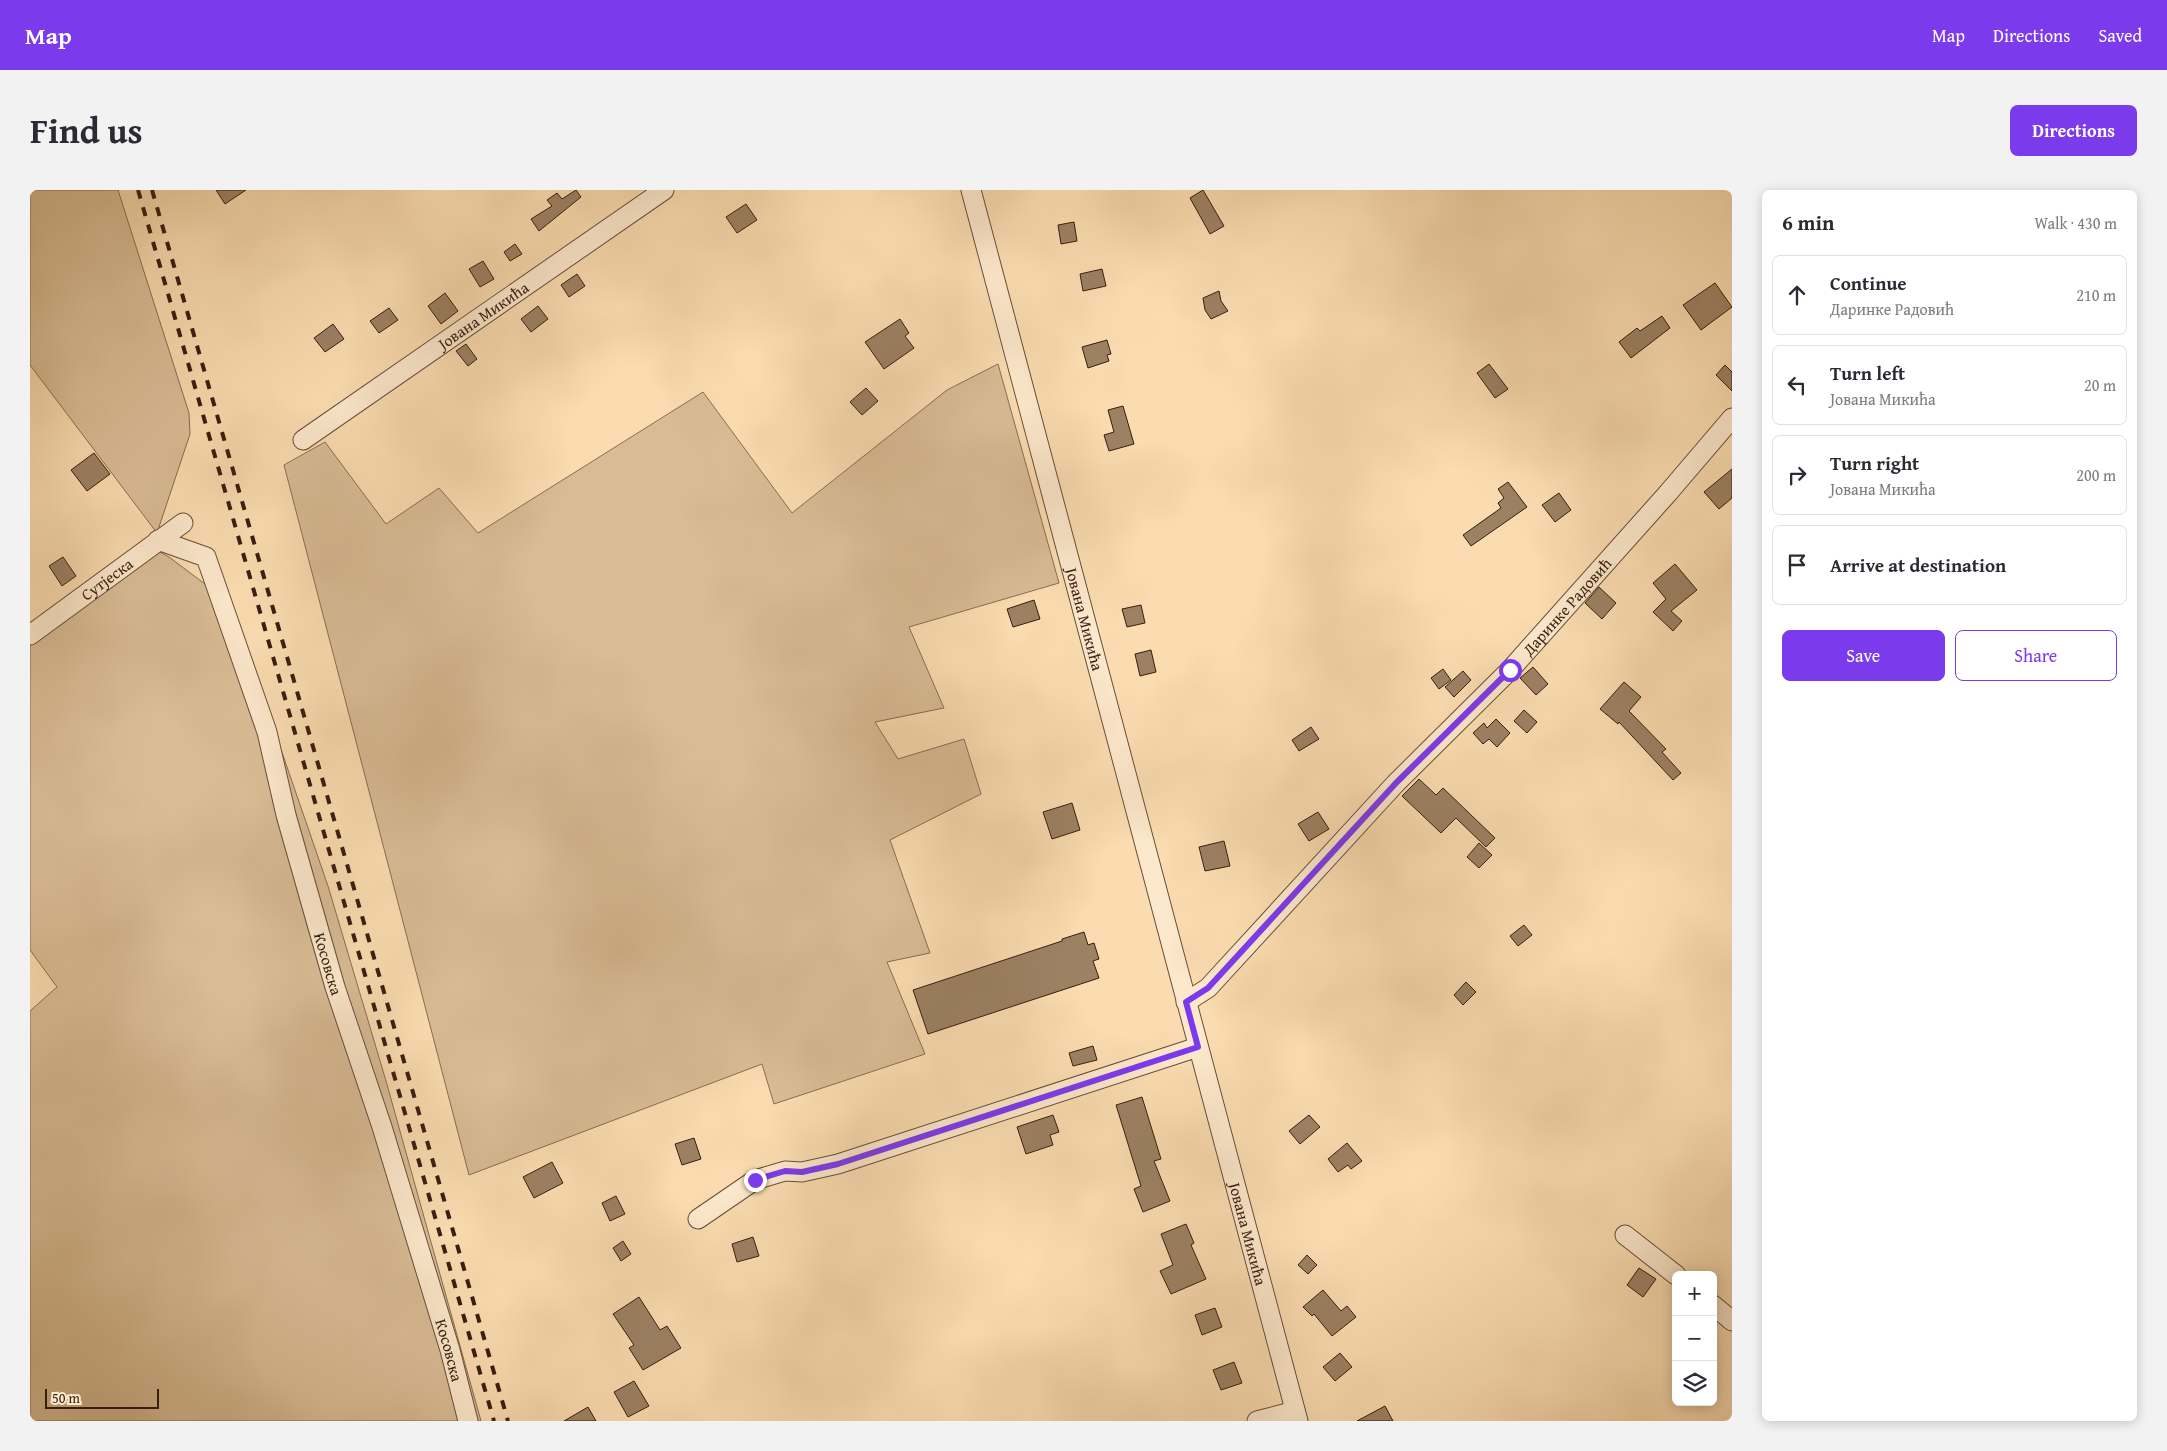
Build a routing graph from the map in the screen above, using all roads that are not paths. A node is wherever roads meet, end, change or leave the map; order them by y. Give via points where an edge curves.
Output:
1 (664, 190) edge
2 (971, 190) edge
3 (1732, 418) edge
4 (302, 440) dead end
5 (183, 523) dead end
6 (158, 540) junction
7 (30, 635) edge
8 (1186, 1002) junction
9 (1198, 1047) junction
10 (698, 1219) dead end
11 (1625, 1235) dead end
12 (1672, 1272) edge
13 (1717, 1308) edge
14 (1732, 1321) edge
15 (1296, 1416) edge
16 (468, 1421) edge
17 (1258, 1421) edge

1 - 4 street, Јована Микића
2 - 8 street, Јована Микића
3 - 8 street, Даринке Радовић via 1510,670 1396,783 1208,988
5 - 6 street, Сутјеска
6 - 7 street, Сутјеска
6 - 16 street, Косовска via 206,557 220,591 267,732 286,815 450,1350
8 - 9 street, Јована Микића
9 - 10 street via 838,1164 802,1172 785,1171 755,1180
9 - 15 street, Јована Микића
11 - 12 street
13 - 14 street
15 - 17 street

